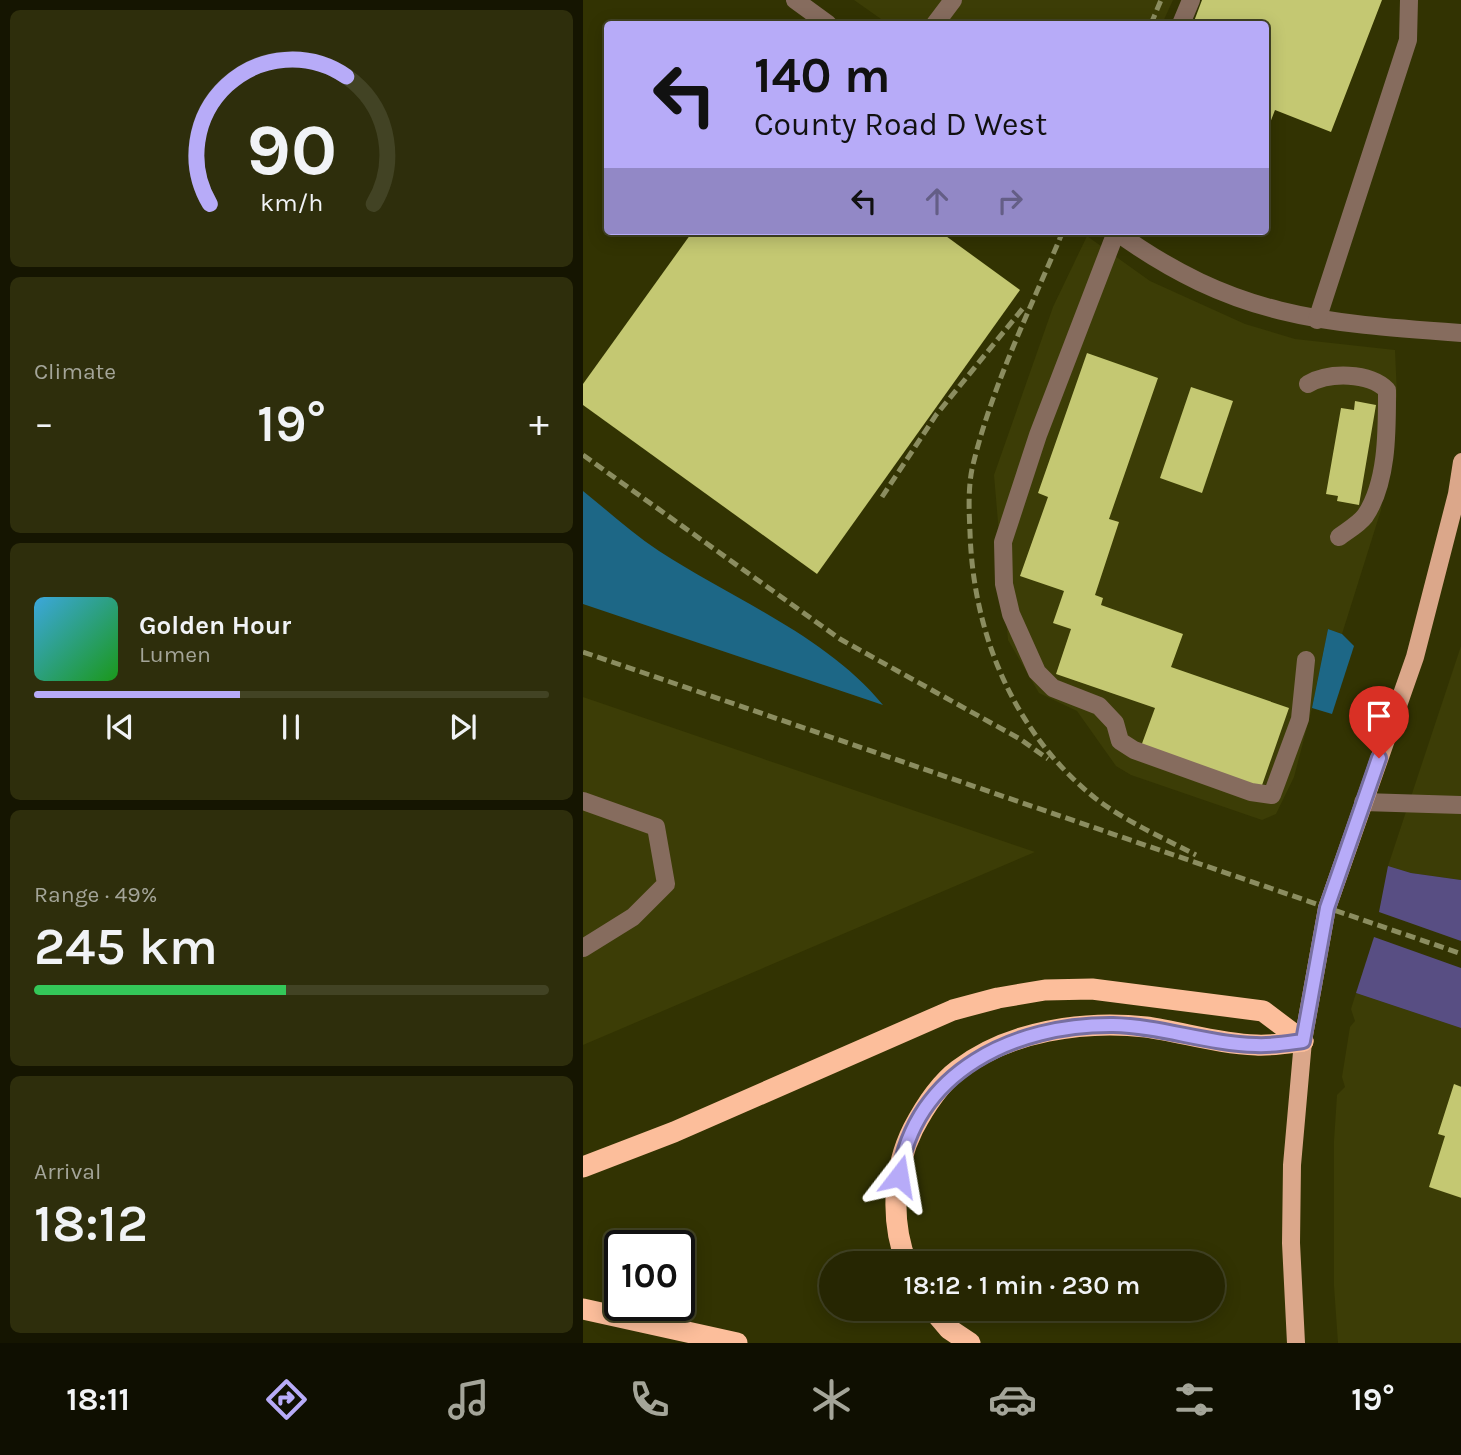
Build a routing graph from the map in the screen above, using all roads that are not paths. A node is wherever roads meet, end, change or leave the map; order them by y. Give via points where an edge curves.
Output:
1 (795, 0) edge
2 (1191, 0) edge
3 (1409, 0) edge
4 (949, 1) edge
5 (824, 21) edge
6 (937, 21) edge
7 (1182, 21) edge
8 (1114, 235) edge
9 (1122, 235) edge
10 (1317, 320) junction
11 (1461, 333) edge
12 (1307, 384) dead end
13 (1461, 461) edge
14 (1339, 537) dead end
15 (1306, 660) dead end
16 (583, 801) edge
17 (1363, 802) junction
18 (1461, 806) edge
19 (583, 948) edge
20 (1303, 1041) junction
21 (583, 1167) edge
22 (904, 1251) edge
23 (583, 1309) edge
24 (942, 1321) edge
25 (737, 1343) edge
26 (970, 1343) edge
27 (1296, 1343) edge

1 - 5 street
2 - 7 street
3 - 10 street via 1408,40
4 - 6 street
8 - 15 street via 1037,436 1003,542 1004,584 1011,614 1037,672 1053,688 1099,706 1115,723 1120,741 1134,750 1250,792 1272,795 1300,719
9 - 10 street via 1173,270 1218,293
10 - 11 street
12 - 14 street via 1321,376 1355,377 1379,382 1387,390 1387,428 1373,499 1364,517
13 - 17 main road via 1419,645
16 - 19 street via 657,827 666,884 633,917
17 - 18 street
17 - 20 main road via 1327,908
20 - 21 highway via 1263,1011 1092,989 998,998 953,1010
20 - 22 highway via 1256,1045 1145,1027 1071,1027 1019,1041 958,1069 924,1108 901,1161 897,1225
20 - 27 main road via 1291,1201
23 - 25 highway
24 - 26 highway

